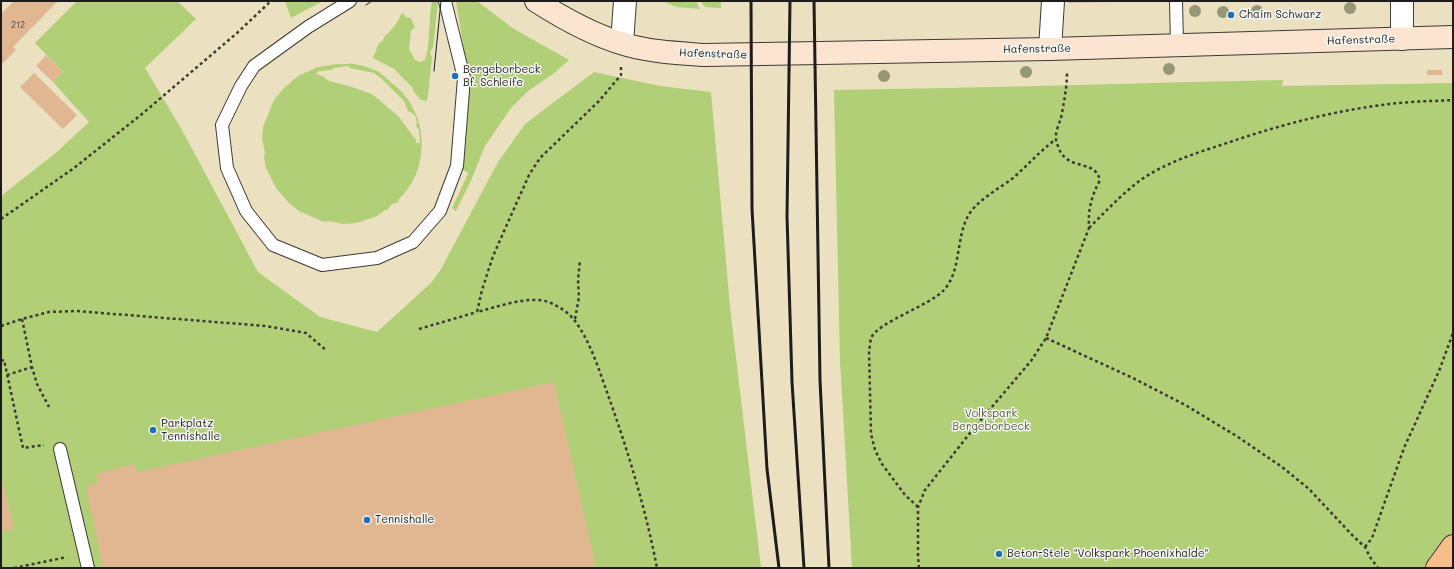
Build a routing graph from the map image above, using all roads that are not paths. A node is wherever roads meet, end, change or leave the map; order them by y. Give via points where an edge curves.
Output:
1 (350, 1) edge
2 (445, 1) edge
3 (536, 1) edge
4 (625, 1) edge
5 (1053, 1) edge
6 (1176, 1) edge
7 (1402, 1) edge
8 (1453, 37) edge
9 (1402, 39) junction
10 (622, 43) junction
11 (1177, 45) junction
12 (1058, 49) junction
13 (56, 447) road end
14 (1453, 546) edge
15 (88, 568) edge
16 (1437, 568) edge

1 - 2 lane via 308,27 254,66 222,124 227,168 246,212 273,245 322,265 377,258 413,242 440,211 457,166 464,78
3 - 10 main road, Hafenstraße via 594,32
4 - 10 street
5 - 12 street
6 - 11 lane
7 - 9 street
8 - 9 main road, Hafenstraße
9 - 11 main road, Hafenstraße
10 - 12 main road, Hafenstraße via 667,52 722,55
11 - 12 main road, Hafenstraße
13 - 15 lane
14 - 16 main road

